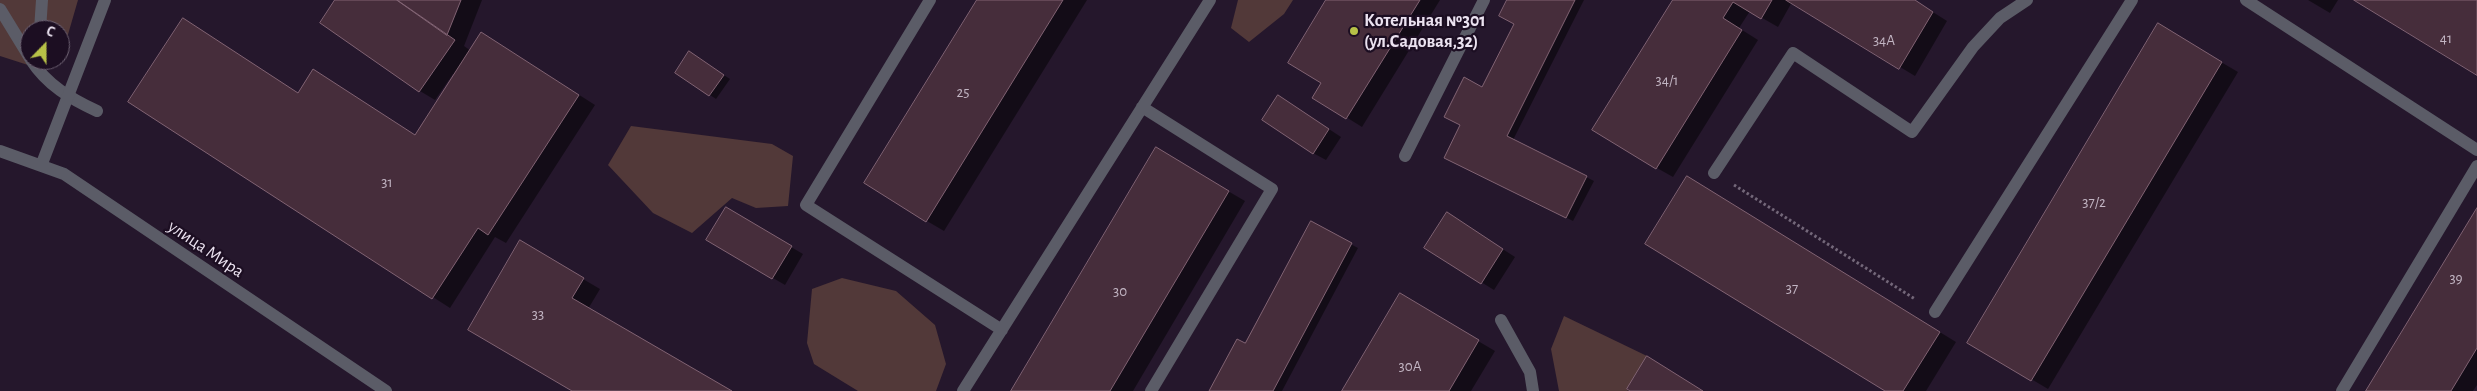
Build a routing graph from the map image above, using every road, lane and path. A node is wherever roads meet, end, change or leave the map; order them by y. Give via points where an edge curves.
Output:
1 (42, 0) edge
2 (105, 0) edge
3 (930, 0) edge
4 (1210, 0) edge
5 (1484, 0) edge
6 (2027, 0) edge
7 (2132, 0) edge
8 (2246, 0) edge
9 (0, 9) edge
10 (41, 20) edge
11 (20, 40) edge
12 (41, 70) edge
13 (67, 98) junction
14 (1142, 107) junction
15 (97, 111) dead end
16 (2477, 150) edge
17 (0, 151) edge
18 (1405, 156) dead end
19 (41, 166) junction
20 (2477, 166) edge
21 (1714, 173) joint
22 (1935, 312) joint
23 (1501, 320) dead end
24 (1002, 330) junction
25 (386, 391) edge
26 (963, 391) edge
27 (1151, 391) edge
28 (1533, 391) edge
29 (2342, 391) edge

1 - 10 street
2 - 13 street
3 - 24 street via 806,206
4 - 14 street
5 - 18 street
6 - 21 street via 2000,18 1973,48 1912,132 1793,53
7 - 22 street
8 - 16 street
9 - 11 street
12 - 13 street
13 - 15 street
13 - 19 street
14 - 24 street
14 - 27 street via 1272,189
17 - 19 street, улица Мира
19 - 25 street, улица Мира via 64,174
20 - 29 street
21 - 22 path
23 - 28 street via 1530,372
24 - 26 street

